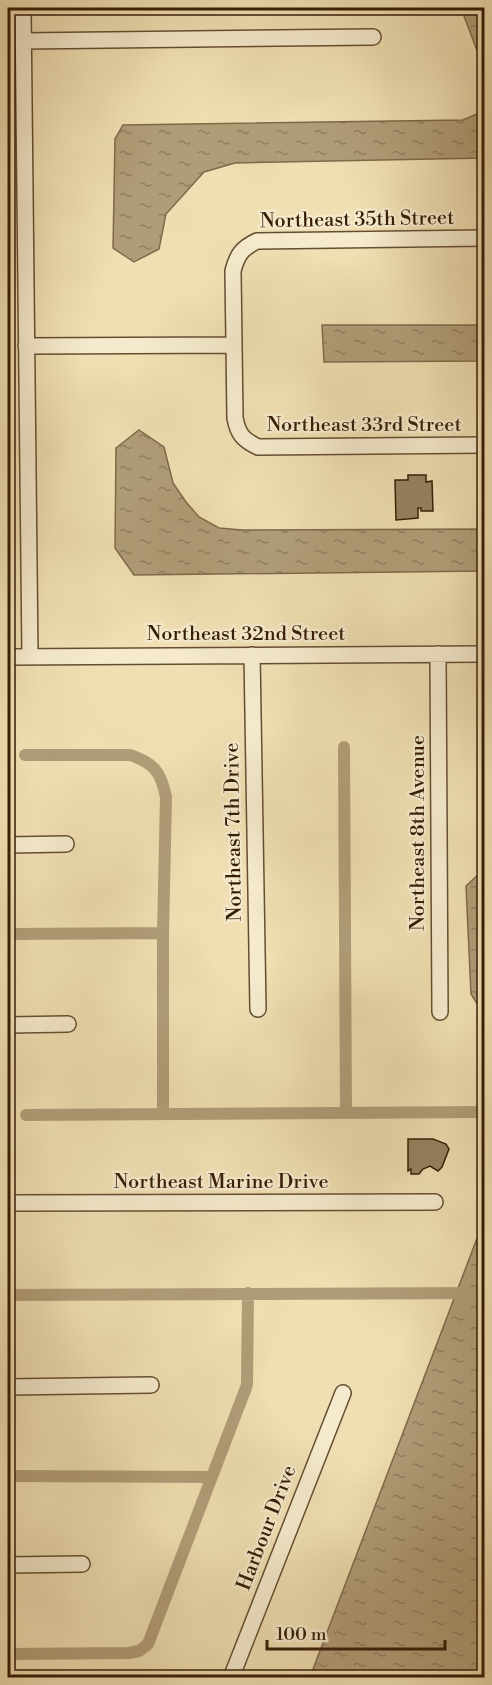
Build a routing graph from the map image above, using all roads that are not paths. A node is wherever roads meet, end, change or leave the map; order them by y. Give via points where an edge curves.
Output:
1 (23, 8) edge
2 (373, 37) dead end
3 (23, 41) junction
4 (484, 238) edge
5 (234, 345) junction
6 (26, 346) junction
7 (484, 445) edge
8 (438, 654) junction
9 (484, 654) edge
10 (252, 655) junction
11 (8, 657) edge
12 (30, 657) junction
13 (66, 844) dead end
14 (8, 845) edge
15 (258, 1009) dead end
16 (440, 1012) dead end
17 (68, 1024) dead end
18 (8, 1025) edge
19 (435, 1202) dead end
20 (8, 1203) edge
21 (151, 1385) dead end
22 (8, 1387) edge
23 (343, 1393) dead end
24 (82, 1564) dead end
25 (8, 1565) edge
26 (231, 1677) edge

1 - 3 street
2 - 3 street
3 - 6 street
4 - 5 street, Northeast 35th Street via 257,241 236,257
5 - 6 street
5 - 7 street, Northeast 33rd Street via 238,431 258,447
6 - 12 street
8 - 9 street, Northeast 32nd Street
8 - 10 street, Northeast 32nd Street
8 - 16 street, Northeast 8th Avenue
10 - 12 street, Northeast 32nd Street
10 - 15 street, Northeast 7th Drive
11 - 12 street, Northeast 32nd Street
13 - 14 street
17 - 18 street
19 - 20 street, Northeast Marine Drive
21 - 22 street
23 - 26 street, Harbour Drive
24 - 25 street

